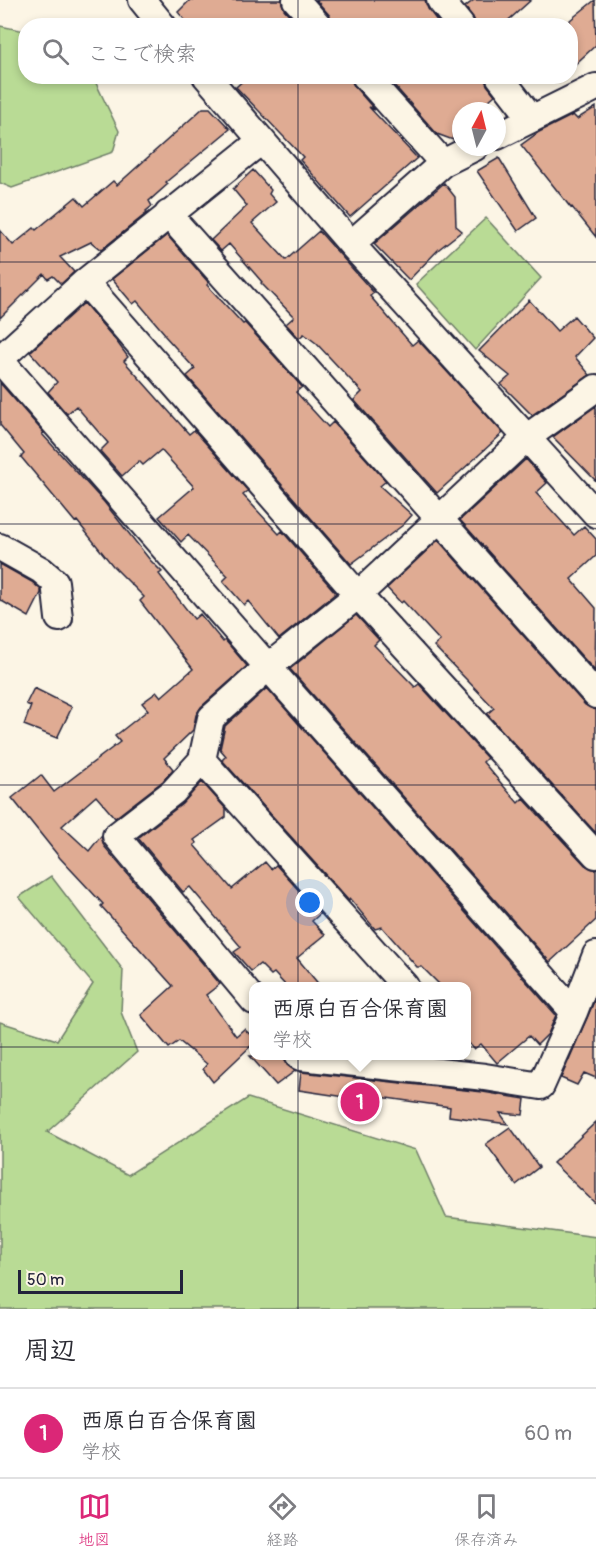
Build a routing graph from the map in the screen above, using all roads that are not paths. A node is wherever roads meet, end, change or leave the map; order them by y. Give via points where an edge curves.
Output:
1 (296, 0) edge
2 (146, 1) edge
3 (158, 18) edge
4 (312, 18) edge
5 (213, 84) edge
6 (372, 84) edge
7 (506, 84) edge
8 (596, 87) edge
9 (532, 119) junction
10 (506, 132) edge
11 (261, 141) junction
12 (457, 156) edge
13 (443, 163) junction
14 (168, 214) junction
15 (351, 244) junction
16 (85, 282) junction
17 (0, 360) edge
18 (596, 388) edge
19 (526, 438) junction
20 (596, 514) edge
21 (440, 518) junction
22 (0, 547) edge
23 (358, 595) junction
24 (59, 618) dead end
25 (268, 667) junction
26 (596, 695) edge
27 (202, 760) junction
28 (596, 855) edge
29 (596, 955) edge
30 (401, 982) edge
31 (249, 995) edge
32 (574, 1012) junction
33 (320, 1060) edge
34 (470, 1060) edge
35 (485, 1077) junction

1 - 4 street
2 - 3 street
5 - 11 street
6 - 13 street
7 - 9 street
8 - 9 street
9 - 10 street
11 - 14 street
11 - 15 street
12 - 13 street
13 - 15 street
14 - 16 street
14 - 21 street
15 - 19 street
16 - 17 street
16 - 23 street
17 - 25 street
18 - 19 street
19 - 20 street
19 - 21 street
21 - 23 street
21 - 26 street
22 - 24 street via 55,582
23 - 25 street
23 - 28 street
25 - 27 street via 211,718
25 - 32 street
27 - 30 street
27 - 31 street via 173,792 116,836
29 - 32 street
32 - 35 street via 541,1086
33 - 35 street
34 - 35 street

